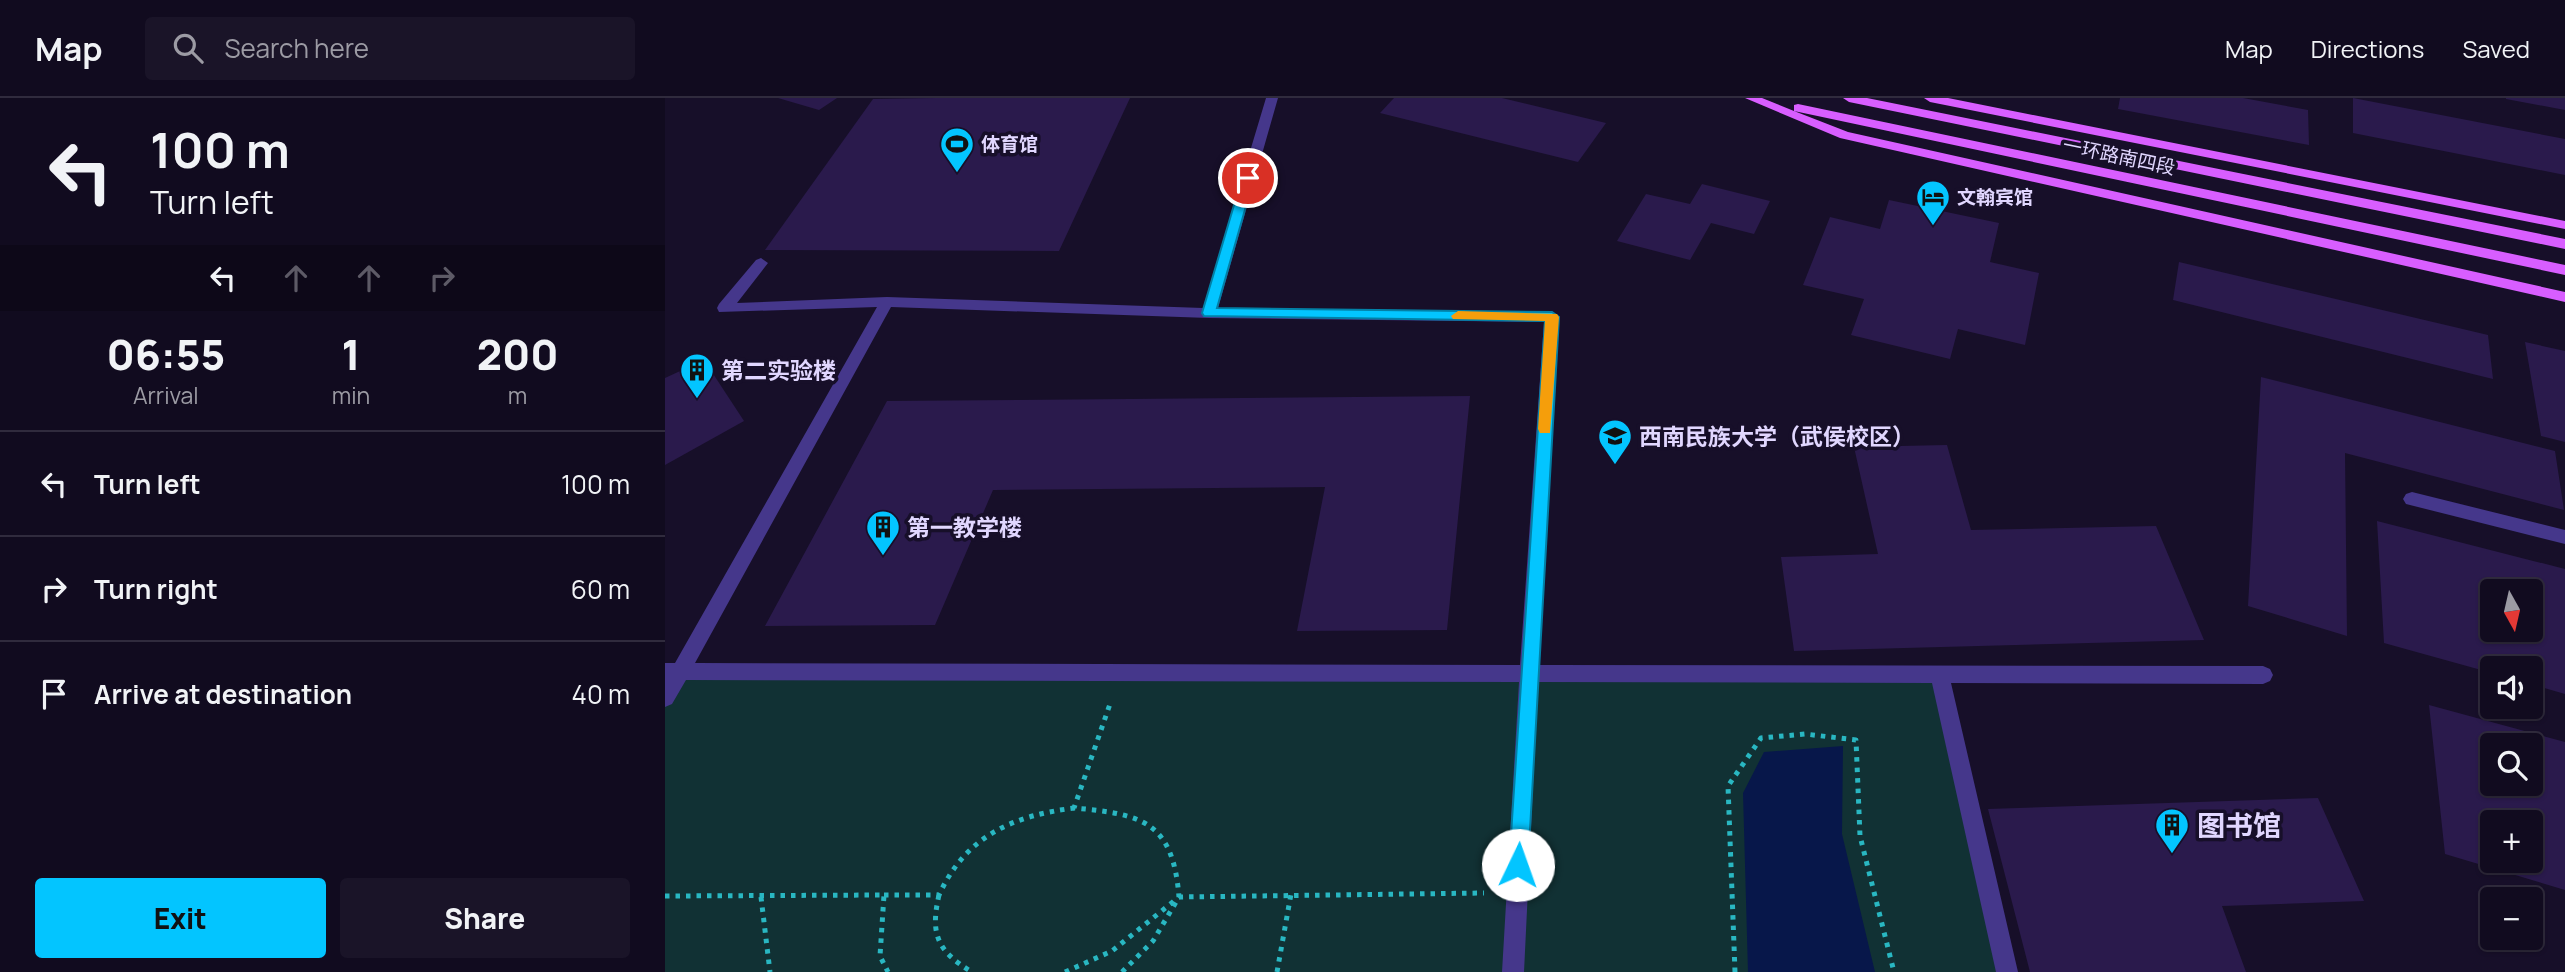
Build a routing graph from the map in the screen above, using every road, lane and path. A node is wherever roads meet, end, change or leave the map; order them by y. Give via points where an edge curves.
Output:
1 (1272, 98) edge
2 (1751, 98) edge
3 (1849, 98) edge
4 (1930, 98) edge
5 (2565, 225) edge
6 (2565, 244) edge
7 (761, 263) dead end
8 (2565, 270) edge
9 (2565, 297) edge
10 (887, 302) junction
11 (1209, 313) junction
12 (2412, 499) dead end
13 (2565, 537) edge
14 (673, 671) edge
15 (1121, 673) junction
16 (1529, 675) junction
17 (1940, 675) junction
18 (2263, 675) dead end
19 (665, 698) edge
20 (1074, 808) junction
21 (1517, 892) junction
22 (1291, 894) junction
23 (884, 895) junction
24 (939, 895) junction
25 (665, 896) edge
26 (761, 897) junction
27 (1179, 897) junction
28 (770, 972) edge
29 (888, 972) edge
30 (972, 972) edge
31 (1065, 972) edge
32 (1122, 972) edge
33 (1277, 972) edge
34 (1513, 972) edge
35 (1735, 972) edge
36 (1893, 972) edge
37 (2007, 972) edge

1 - 11 street
2 - 8 main road, 一环路南四段
2 - 9 main road via 1844,135
3 - 6 main road, 一环路南四段
4 - 5 main road
7 - 10 street via 723,308
10 - 11 street
10 - 14 street
11 - 16 street via 1552,317
12 - 13 street
14 - 15 street
14 - 19 street
15 - 16 street
15 - 20 path
16 - 17 street
16 - 21 street
17 - 18 street
17 - 37 street
20 - 24 path via 1021,818 982,838 945,876
20 - 27 path via 1113,810 1147,822 1166,842 1178,867
21 - 22 path
21 - 34 street
22 - 27 path
22 - 33 path
23 - 24 path
23 - 26 path
23 - 29 path via 880,956
24 - 30 path via 933,914 935,935 949,960
25 - 26 path
26 - 28 path
27 - 31 path via 1126,943 1089,965
27 - 32 path via 1153,941
35 - 36 path via 1728,786 1761,738 1805,734 1856,740 1860,836

